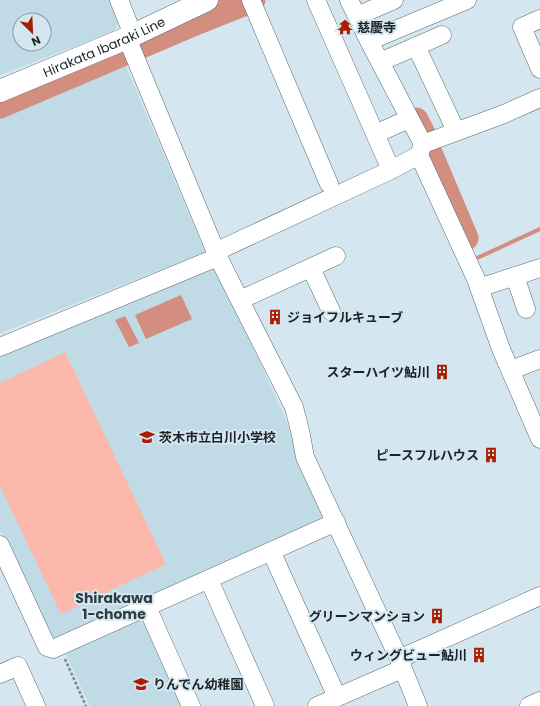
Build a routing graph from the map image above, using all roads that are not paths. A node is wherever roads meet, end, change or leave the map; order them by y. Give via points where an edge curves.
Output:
1 (119, 0) edge
2 (207, 0) edge
3 (316, 0) edge
4 (349, 0) edge
5 (394, 0) edge
6 (467, 0) edge
7 (252, 2) edge
8 (360, 15) junction
9 (540, 19) edge
10 (442, 35) dead end
11 (130, 37) junction
12 (372, 40) junction
13 (416, 46) junction
14 (383, 61) junction
15 (540, 69) edge
16 (0, 91) edge
17 (540, 98) edge
18 (409, 119) junction
19 (456, 131) junction
20 (375, 134) junction
21 (424, 146) junction
22 (391, 170) junction
23 (329, 184) dead end
24 (217, 254) junction
25 (336, 256) dead end
26 (311, 268) junction
27 (540, 268) edge
28 (515, 276) junction
29 (484, 287) junction
30 (240, 300) junction
31 (526, 309) dead end
32 (331, 311) dead end
33 (0, 347) edge
34 (540, 359) edge
35 (519, 367) dead end
36 (540, 439) edge
37 (336, 522) junction
38 (0, 545) edge
39 (271, 551) junction
40 (7, 580) edge
41 (209, 580) junction
42 (540, 596) edge
43 (147, 608) junction
44 (400, 664) junction
45 (0, 674) edge
46 (338, 697) junction
47 (540, 701) edge
48 (36, 706) edge
49 (191, 706) edge
50 (265, 706) edge
51 (317, 706) edge
52 (418, 706) edge
53 (529, 706) edge

1 - 11 street
2 - 11 main road, Hirakata Ibaraki Line
3 - 20 street
4 - 8 street
5 - 8 street
6 - 12 street
7 - 23 street
8 - 12 street
9 - 15 street via 522,27
10 - 13 street
11 - 16 main road, Hirakata Ibaraki Line
11 - 24 street
12 - 14 street
13 - 14 street
13 - 19 street
14 - 18 street
17 - 19 street
18 - 20 street
18 - 21 street
19 - 21 street
20 - 22 street
21 - 22 street
21 - 29 street
22 - 24 street
24 - 30 street
24 - 33 street
25 - 26 street
26 - 30 street
26 - 32 street
27 - 28 street
28 - 29 street
28 - 31 street
29 - 36 street via 501,349
30 - 37 street via 294,407 305,457
34 - 35 street
37 - 39 street
37 - 44 street
38 - 40 street
39 - 41 street
39 - 46 street
40 - 43 street via 47,647 53,649
41 - 43 street
41 - 50 street
42 - 44 street
43 - 49 street
44 - 46 street
44 - 52 street
45 - 48 street via 18,666
46 - 51 street
47 - 53 street

